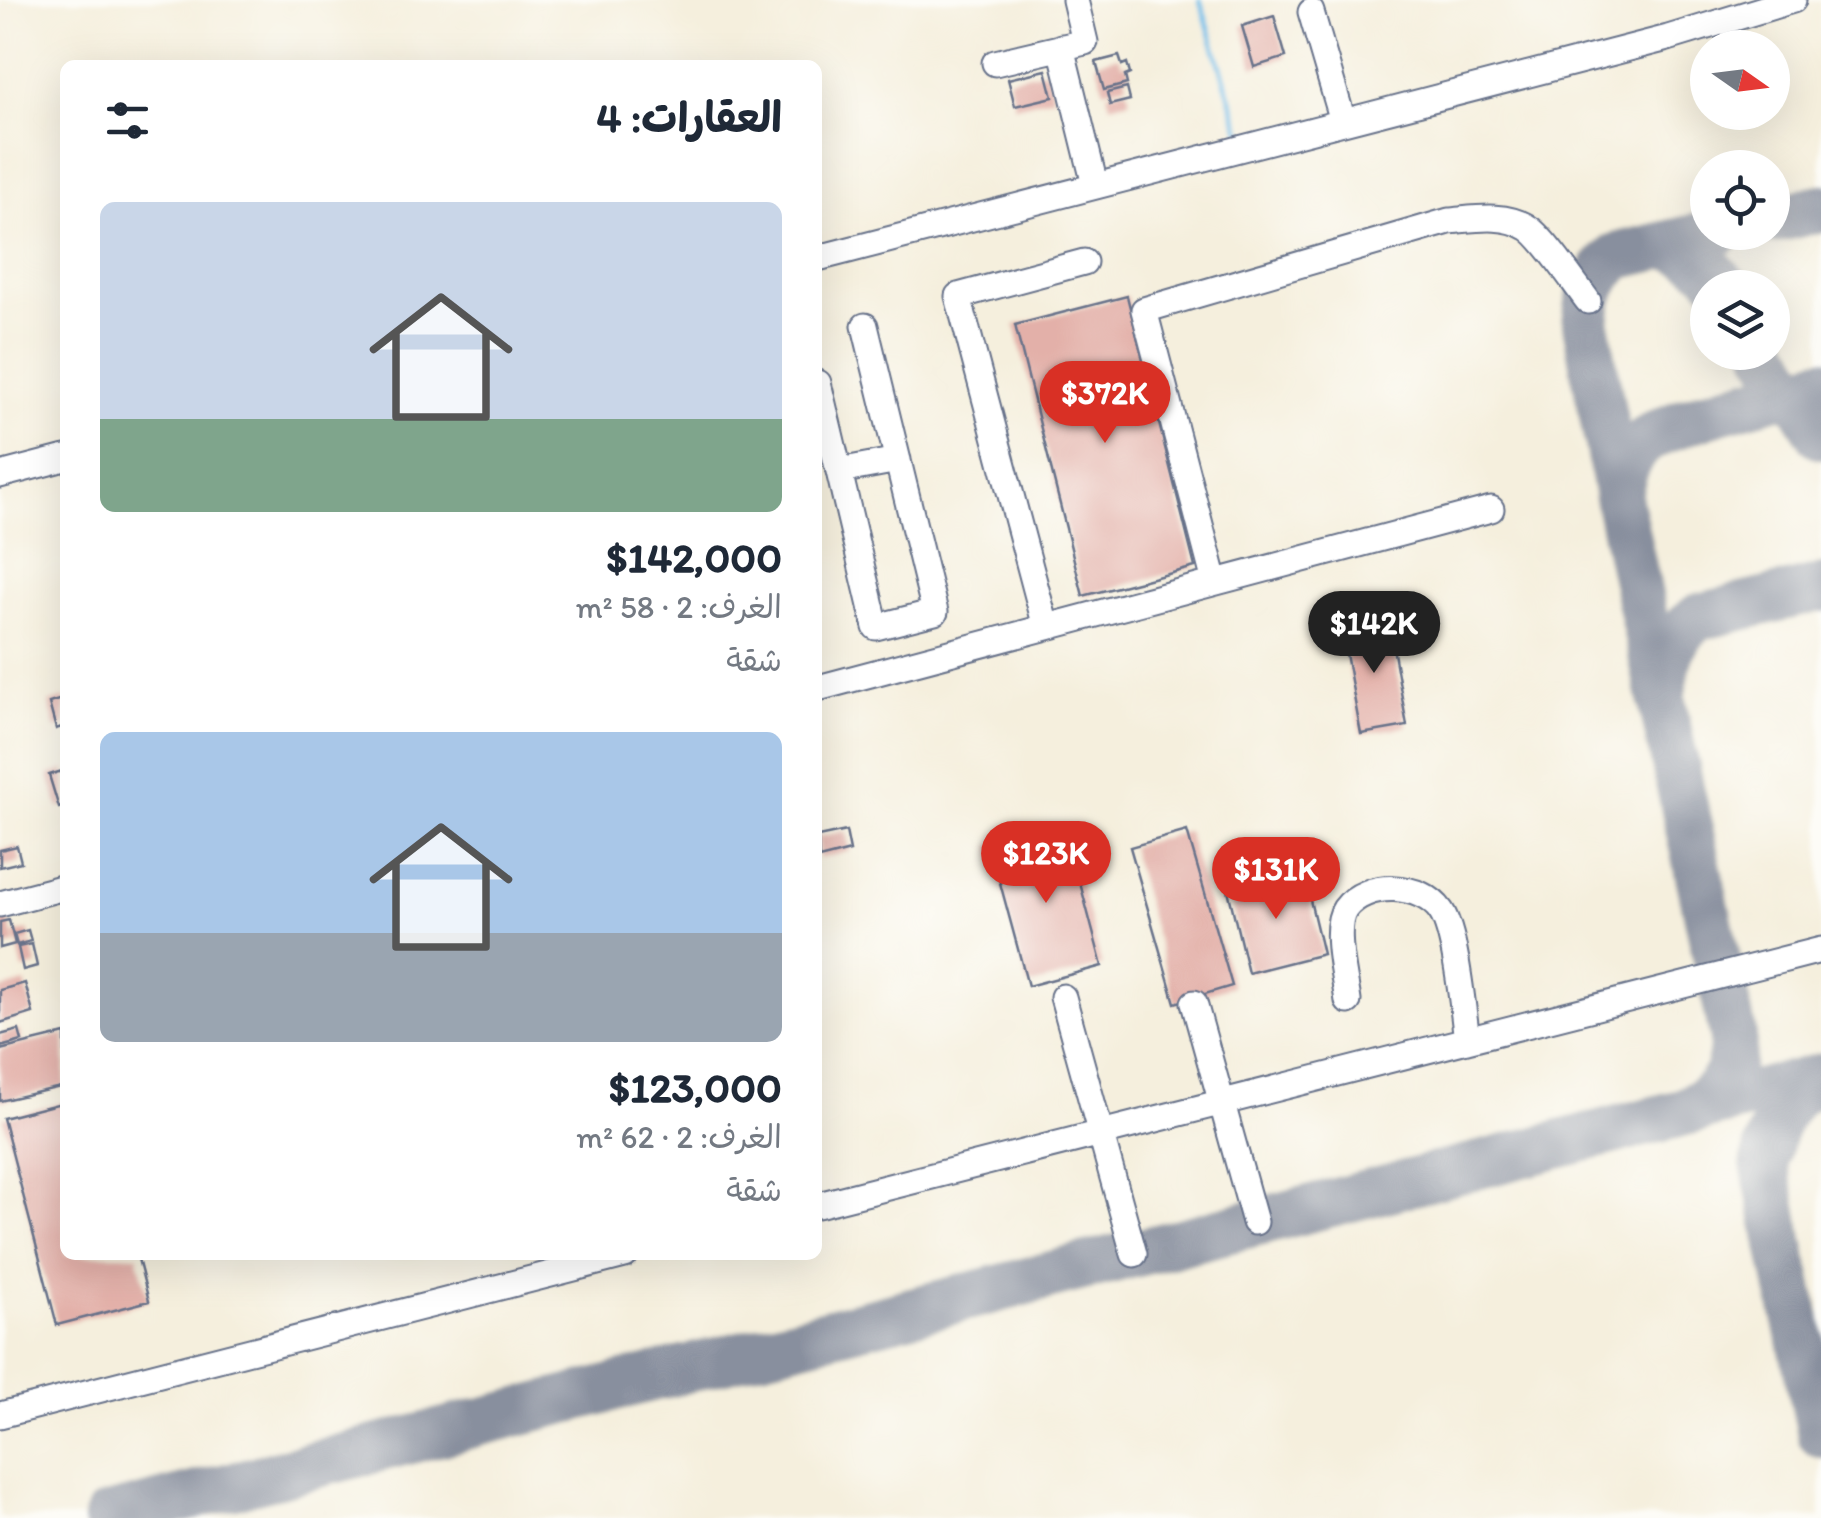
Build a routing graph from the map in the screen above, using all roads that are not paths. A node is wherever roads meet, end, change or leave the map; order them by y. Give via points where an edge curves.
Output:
1 (1075, 0) edge
2 (1792, 0) edge
3 (1311, 12) dead end
4 (1061, 47) junction
5 (995, 63) dead end
6 (1342, 121) junction
7 (1096, 184) junction
8 (822, 257) edge
9 (1084, 262) dead end
10 (1588, 301) dead end
11 (865, 326) dead end
12 (822, 400) edge
13 (60, 459) edge
14 (898, 460) junction
15 (839, 471) junction
16 (0, 475) edge
17 (1492, 509) dead end
18 (1215, 582) junction
19 (907, 620) junction
20 (1046, 627) junction
21 (917, 661) junction
22 (822, 687) edge
23 (60, 888) edge
24 (0, 904) edge
25 (1821, 950) edge
26 (1063, 998) dead end
27 (1348, 1000) dead end
28 (1194, 1003) dead end
29 (1468, 1040) junction
30 (1222, 1102) junction
31 (1099, 1134) junction
32 (822, 1205) edge
33 (1255, 1222) dead end
34 (1134, 1254) dead end
35 (605, 1260) edge
36 (0, 1416) edge

1 - 4 street via 1085,42
2 - 6 street
3 - 6 street
4 - 5 street
4 - 7 street
6 - 7 street
7 - 8 street
9 - 20 street via 958,296
10 - 18 street via 1532,229 1486,218 1449,221 1144,310
11 - 14 street
12 - 15 street
13 - 16 street
14 - 15 street
14 - 19 street via 935,612
15 - 19 street via 876,627
17 - 18 street
18 - 20 street
19 - 21 street
20 - 21 street
21 - 22 street
23 - 24 street
25 - 29 street
26 - 31 street
27 - 29 street via 1339,929 1345,909 1363,894 1394,887 1419,894 1440,908 1449,928
28 - 30 street
29 - 30 street
30 - 31 street
30 - 33 street
31 - 32 street
31 - 34 street
35 - 36 street

